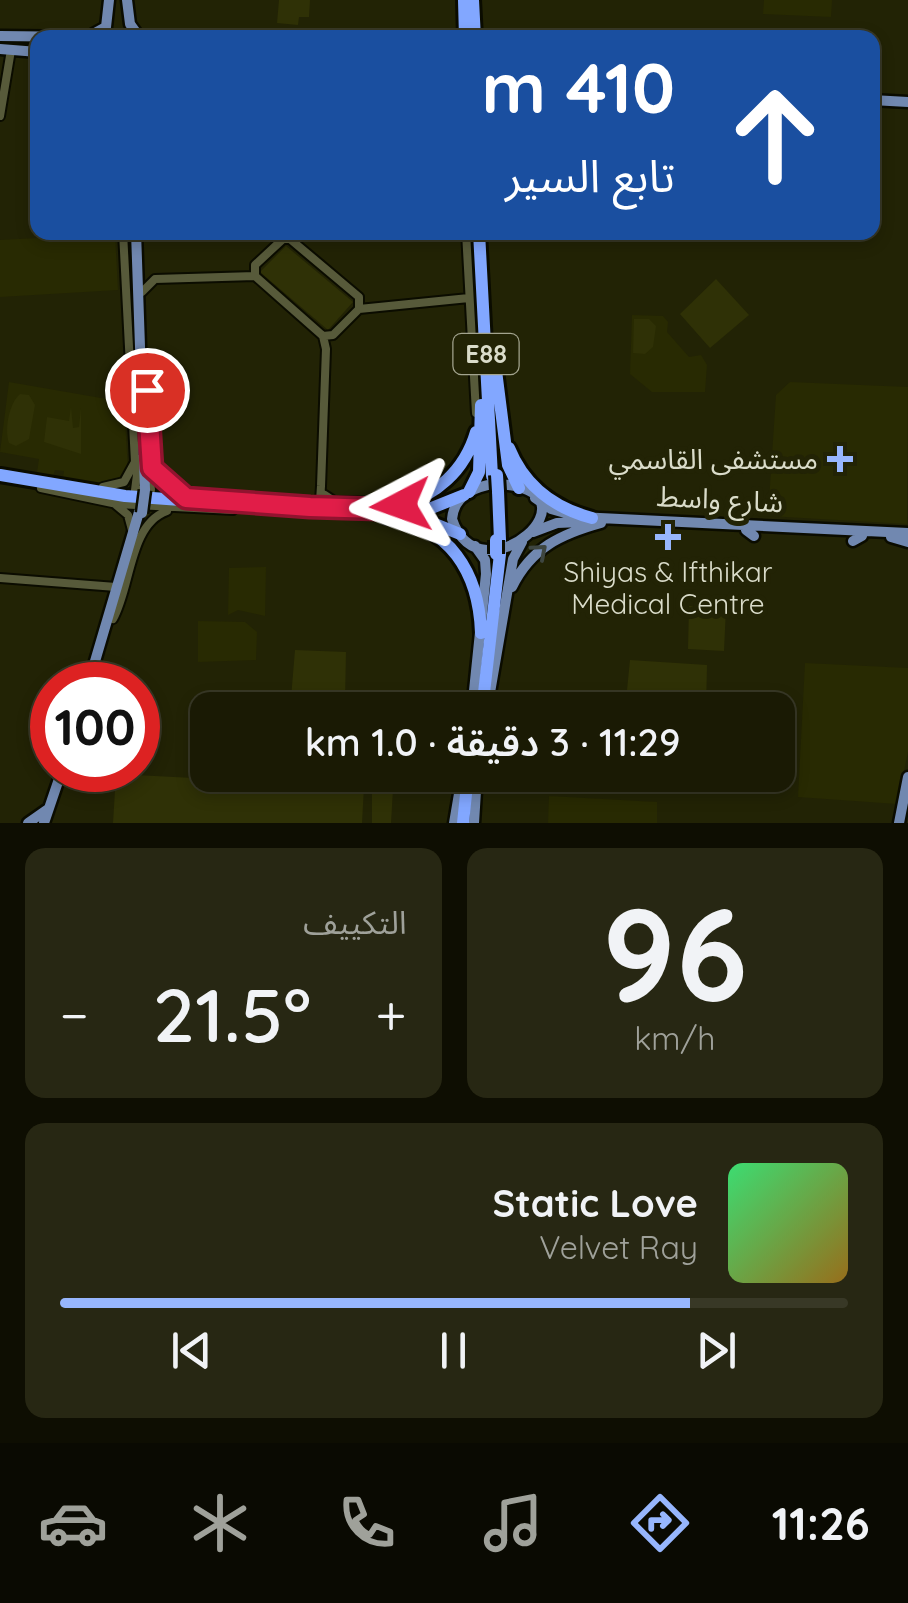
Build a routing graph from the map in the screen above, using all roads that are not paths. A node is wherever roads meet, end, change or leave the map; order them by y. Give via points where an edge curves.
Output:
1 (109, 0) edge
2 (127, 0) edge
3 (468, 0) edge
4 (98, 30) edge
5 (134, 30) edge
6 (470, 30) edge
7 (0, 36) edge
8 (30, 36) edge
9 (5, 50) edge
10 (30, 52) edge
11 (880, 102) edge
12 (908, 104) edge
13 (0, 116) edge
14 (126, 240) edge
15 (135, 240) edge
16 (137, 240) edge
17 (282, 240) edge
18 (290, 240) edge
19 (467, 240) edge
20 (480, 240) edge
21 (130, 261) junction
22 (255, 271) junction
23 (149, 278) junction
24 (142, 292) junction
25 (475, 301) junction
26 (359, 304) junction
27 (141, 319) junction
28 (333, 335) junction
29 (322, 336) junction
30 (328, 353) junction
31 (136, 356) junction
32 (130, 372) junction
33 (140, 394) junction
34 (481, 410) junction
35 (502, 421) junction
36 (148, 433) junction
37 (136, 454) junction
38 (144, 468) junction
39 (0, 476) edge
40 (63, 486) junction
41 (95, 487) junction
42 (40, 488) junction
43 (519, 488) junction
44 (111, 490) junction
45 (467, 494) junction
46 (175, 497) junction
47 (186, 498) junction
48 (535, 498) junction
49 (329, 500) junction
50 (107, 502) junction
51 (264, 506) junction
52 (305, 507) junction
53 (174, 510) junction
54 (234, 510) junction
55 (369, 511) junction
56 (605, 518) junction
57 (699, 526) junction
58 (132, 530) junction
59 (534, 532) junction
60 (892, 535) junction
61 (908, 536) edge
62 (463, 537) junction
63 (522, 541) junction
64 (139, 542) junction
65 (498, 547) junction
66 (0, 580) edge
67 (112, 592) junction
68 (505, 607) junction
69 (111, 619) junction
70 (488, 645) junction
71 (97, 662) edge
72 (481, 692) edge
73 (482, 692) edge
74 (908, 777) edge
75 (58, 792) edge
76 (463, 792) edge
77 (470, 792) edge
78 (473, 792) edge
79 (459, 803) junction
80 (908, 811) edge
81 (50, 818) edge
82 (28, 823) edge
83 (446, 823) edge
84 (454, 823) edge
85 (470, 823) edge
86 (900, 823) edge

1 - 4 main road via 108,24
2 - 5 main road
3 - 6 highway
7 - 8 main road
9 - 10 main road
9 - 13 street
11 - 12 main road
14 - 21 main road
15 - 21 street
16 - 27 main road
17 - 22 street
18 - 26 street
19 - 25 street
20 - 25 highway, E88
21 - 23 street
21 - 24 street
21 - 31 main road
21 - 32 street
22 - 23 street
22 - 29 street
23 - 24 street
24 - 27 street
25 - 26 street
25 - 34 highway
25 - 35 highway
25 - 55 street via 476,417 465,452 420,495
25 - 65 highway, E88, bridge
26 - 28 street
27 - 33 main road
27 - 36 street
28 - 29 street
28 - 30 street
29 - 30 street
30 - 49 street
31 - 32 main road
31 - 33 main road
32 - 37 street
33 - 36 street
33 - 37 street
33 - 69 main road, bridge via 141,512
34 - 45 highway via 480,472
34 - 55 highway via 470,448 447,480 414,501
35 - 43 highway via 509,470
35 - 56 highway via 530,483 560,506
36 - 38 street
36 - 47 street via 153,472
37 - 38 street
37 - 41 street via 124,482
38 - 44 street via 127,486
38 - 46 street
39 - 40 highway
39 - 41 street
39 - 42 highway
40 - 41 street
40 - 51 highway
41 - 44 street
42 - 50 street
42 - 54 highway
43 - 45 main road via 488,484
43 - 48 main road
44 - 46 street
45 - 55 highway via 432,510
45 - 62 main road via 452,515
46 - 47 street
47 - 51 street
48 - 56 main road, شارع واسط via 562,514
48 - 59 main road via 542,512
49 - 52 highway
49 - 52 highway via 326,522
49 - 55 highway
50 - 53 street
50 - 58 street via 124,510
51 - 52 highway
52 - 54 highway
53 - 54 street
53 - 64 street via 153,517
55 - 62 highway via 428,518
55 - 70 highway via 424,527 450,546 475,586
56 - 57 main road, شارع واسط
56 - 57 main road, شارع واسط via 639,528
56 - 59 main road, شارع واسط
68 -> 56 main road via 518,576 540,550
57 - 60 main road, شارع واسط
57 - 60 main road, شارع واسط
58 - 64 street via 132,510 147,511
58 - 67 street
59 - 63 main road
60 - 61 main road
62 - 63 main road via 493,548
62 - 70 main road via 486,564
63 - 68 main road
64 - 69 street
65 - 70 highway, E88
65 - 72 highway, E88
66 - 67 street
67 - 69 street
68 - 70 main road
69 - 71 main road
70 - 73 highway, E88
74 - 86 main road
75 - 81 main road
76 - 79 main road
77 - 85 highway
78 - 85 main road
79 - 83 main road
79 - 84 main road
80 - 86 main road
81 - 82 main road

